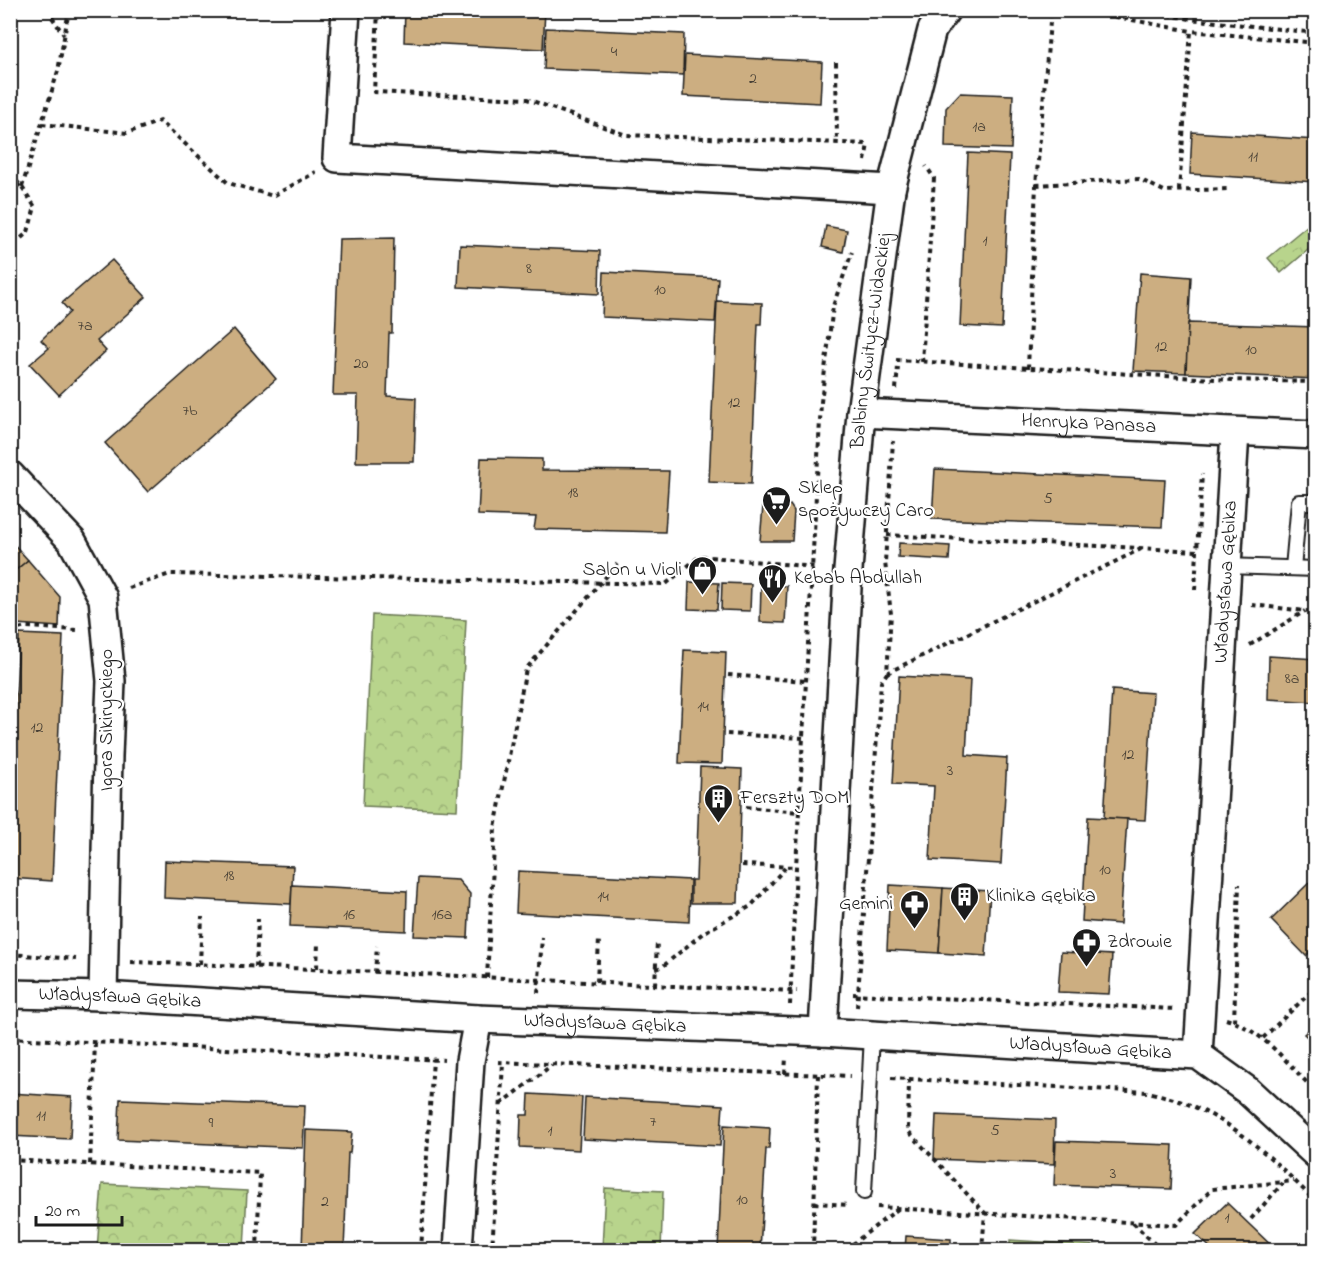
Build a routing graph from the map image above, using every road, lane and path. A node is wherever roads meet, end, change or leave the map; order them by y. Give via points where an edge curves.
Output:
1 (47, 10) edge
2 (69, 10) edge
3 (346, 10) edge
4 (378, 10) edge
5 (1051, 10) edge
6 (1079, 10) edge
7 (1141, 10) edge
8 (935, 17) edge
9 (1191, 31) junction
10 (1316, 33) edge
11 (64, 36) junction
12 (1316, 43) edge
13 (836, 62) dead end
14 (42, 124) junction
15 (837, 143) junction
16 (868, 144) junction
17 (876, 144) dead end
18 (925, 163) dead end
19 (325, 167) dead end
20 (10, 174) edge
21 (21, 185) junction
22 (1036, 185) junction
23 (861, 187) junction
24 (891, 189) junction
25 (1229, 189) dead end
26 (1179, 190) junction
27 (10, 193) edge
28 (853, 246) dead end
29 (10, 248) edge
30 (890, 360) dead end
31 (922, 362) junction
32 (1028, 368) junction
33 (1316, 382) edge
34 (861, 413) junction
35 (1235, 432) junction
36 (1316, 435) edge
37 (893, 438) dead end
38 (1202, 464) dead end
39 (10, 475) edge
40 (1316, 502) edge
41 (887, 535) junction
42 (1142, 548) junction
43 (617, 564) dead end
44 (1226, 566) junction
45 (813, 567) junction
46 (822, 567) dead end
47 (1293, 568) junction
48 (1316, 569) edge
49 (600, 582) junction
50 (103, 598) junction
51 (1249, 605) dead end
52 (1305, 611) junction
53 (1316, 612) edge
54 (80, 630) dead end
55 (10, 631) edge
56 (1247, 647) dead end
57 (887, 673) junction
58 (728, 675) dead end
59 (806, 681) junction
60 (727, 734) dead end
61 (803, 738) junction
62 (746, 807) dead end
63 (799, 812) junction
64 (742, 865) dead end
65 (796, 867) junction
66 (786, 868) junction
67 (202, 917) dead end
68 (258, 919) dead end
69 (542, 937) dead end
70 (599, 939) dead end
71 (657, 941) dead end
72 (318, 943) dead end
73 (377, 946) dead end
74 (10, 954) edge
75 (78, 959) dead end
76 (123, 962) dead end
77 (201, 964) junction
78 (256, 967) junction
79 (317, 968) junction
80 (656, 969) junction
81 (375, 973) junction
82 (487, 978) junction
83 (538, 981) junction
84 (597, 982) junction
85 (655, 985) junction
86 (1316, 987) edge
87 (791, 991) junction
88 (825, 992) junction
89 (10, 994) edge
90 (857, 995) junction
91 (103, 996) junction
92 (537, 998) dead end
93 (1201, 1010) junction
94 (478, 1019) junction
95 (788, 1030) junction
96 (823, 1032) junction
97 (872, 1035) junction
98 (10, 1038) edge
99 (1263, 1038) junction
100 (95, 1042) junction
101 (1198, 1055) junction
102 (433, 1059) junction
103 (445, 1060) dead end
104 (494, 1062) dead end
105 (503, 1062) junction
106 (552, 1065) junction
107 (818, 1075) junction
108 (870, 1077) junction
109 (909, 1079) junction
110 (1316, 1092) edge
111 (501, 1104) junction
112 (1316, 1154) edge
113 (10, 1160) edge
114 (90, 1164) junction
115 (1295, 1181) junction
116 (1284, 1182) junction
117 (864, 1192) dead end
118 (1316, 1202) edge
119 (814, 1203) junction
120 (857, 1206) dead end
121 (867, 1207) dead end
122 (899, 1208) junction
123 (985, 1214) junction
124 (1251, 1219) dead end
125 (1132, 1222) junction
126 (257, 1251) edge
127 (421, 1251) edge
128 (458, 1251) edge
129 (492, 1251) edge
130 (813, 1251) edge
131 (846, 1251) edge
132 (982, 1251) edge
133 (1161, 1251) edge

1 - 11 path
2 - 11 path
3 - 23 street via 337,158
4 - 15 path via 374,92 527,99 626,135
5 - 22 path
6 - 9 path
7 - 10 path
8 - 24 street, Balbiny Świtycz-Widackiej
9 - 12 path
9 - 26 path
11 - 14 path
13 - 15 path
14 - 19 path via 127,133 160,121 228,183 273,196
14 - 21 path
15 - 16 path
16 - 17 path
16 - 23 path
18 - 31 path via 934,178
20 - 21 path
21 - 27 path
21 - 29 path via 35,207 28,232
22 - 26 path via 1139,179 1164,191
22 - 32 path
23 - 24 street
24 - 34 street, Balbiny Świtycz-Widackiej
25 - 26 path
28 - 45 path via 834,306 828,345 821,402
30 - 31 path
31 - 32 path
32 - 33 path
34 - 35 street, Henryka Panasa
34 - 88 street, Balbiny Świtycz-Widackiej via 848,570
35 - 36 street, Henryka Panasa
35 - 44 street, Władysława Gębika
37 - 41 path
38 - 42 path via 1197,551
39 - 50 street, Igora Sikiryckiego via 72,541
40 - 47 lane via 1299,502
41 - 42 path
41 - 57 path via 885,562 891,614
42 - 57 path
43 - 49 path
44 - 47 lane
44 - 93 street, Władysława Gębika
45 - 46 path
45 - 49 path via 700,556 666,584
45 - 59 path
47 - 48 lane
49 - 50 path via 170,573
49 - 82 path via 526,669 495,828
50 - 91 street, Igora Sikiryckiego via 111,681
51 - 52 path
52 - 53 path
52 - 56 path
54 - 55 path via 26,627
57 - 90 path via 881,682
58 - 59 path
59 - 61 path
60 - 61 path
61 - 63 path
62 - 63 path
63 - 65 path
64 - 66 path
65 - 66 path
65 - 87 path
66 - 80 path via 751,906 704,933
67 - 77 path
68 - 78 path
69 - 83 path
70 - 84 path
71 - 80 path
72 - 79 path
73 - 81 path
74 - 75 path
76 - 77 path
77 - 78 path
78 - 79 path
79 - 81 path
80 - 85 path
81 - 82 path
82 - 83 path
83 - 84 path
83 - 92 path
84 - 85 path
85 - 87 path
86 - 99 path
87 - 88 path
87 - 95 path
88 - 90 path
88 - 96 street, Balbiny Świtycz-Widackiej
89 - 91 street, Władysława Gębika
90 - 93 path
91 - 94 street, Władysława Gębika
93 - 99 path via 1239,1023
93 - 101 street, Władysława Gębika
94 - 95 street, Władysława Gębika
94 - 128 street via 470,1061
95 - 96 street, Władysława Gębika
96 - 97 street, Władysława Gębika
97 - 101 street, Władysława Gębika
97 - 108 lane
98 - 100 path
99 - 110 path
100 - 102 path
100 - 114 path
101 - 112 street, Władysława Gębika via 1248,1090
102 - 103 path
102 - 127 path
104 - 105 path
105 - 106 path
105 - 111 path
106 - 107 path
106 - 111 path
107 - 108 path
107 - 119 path
108 - 109 path
108 - 117 lane
109 - 115 path via 1161,1095 1230,1126 1255,1143
109 - 123 path via 908,1131
111 - 129 path
113 - 114 path
114 - 126 path via 260,1173
115 - 116 path
115 - 118 path
116 - 124 path
116 - 125 path via 1212,1189 1176,1225
119 - 120 path
119 - 130 path
121 - 122 path
122 - 123 path
122 - 131 path
123 - 125 path
123 - 132 path
125 - 133 path

